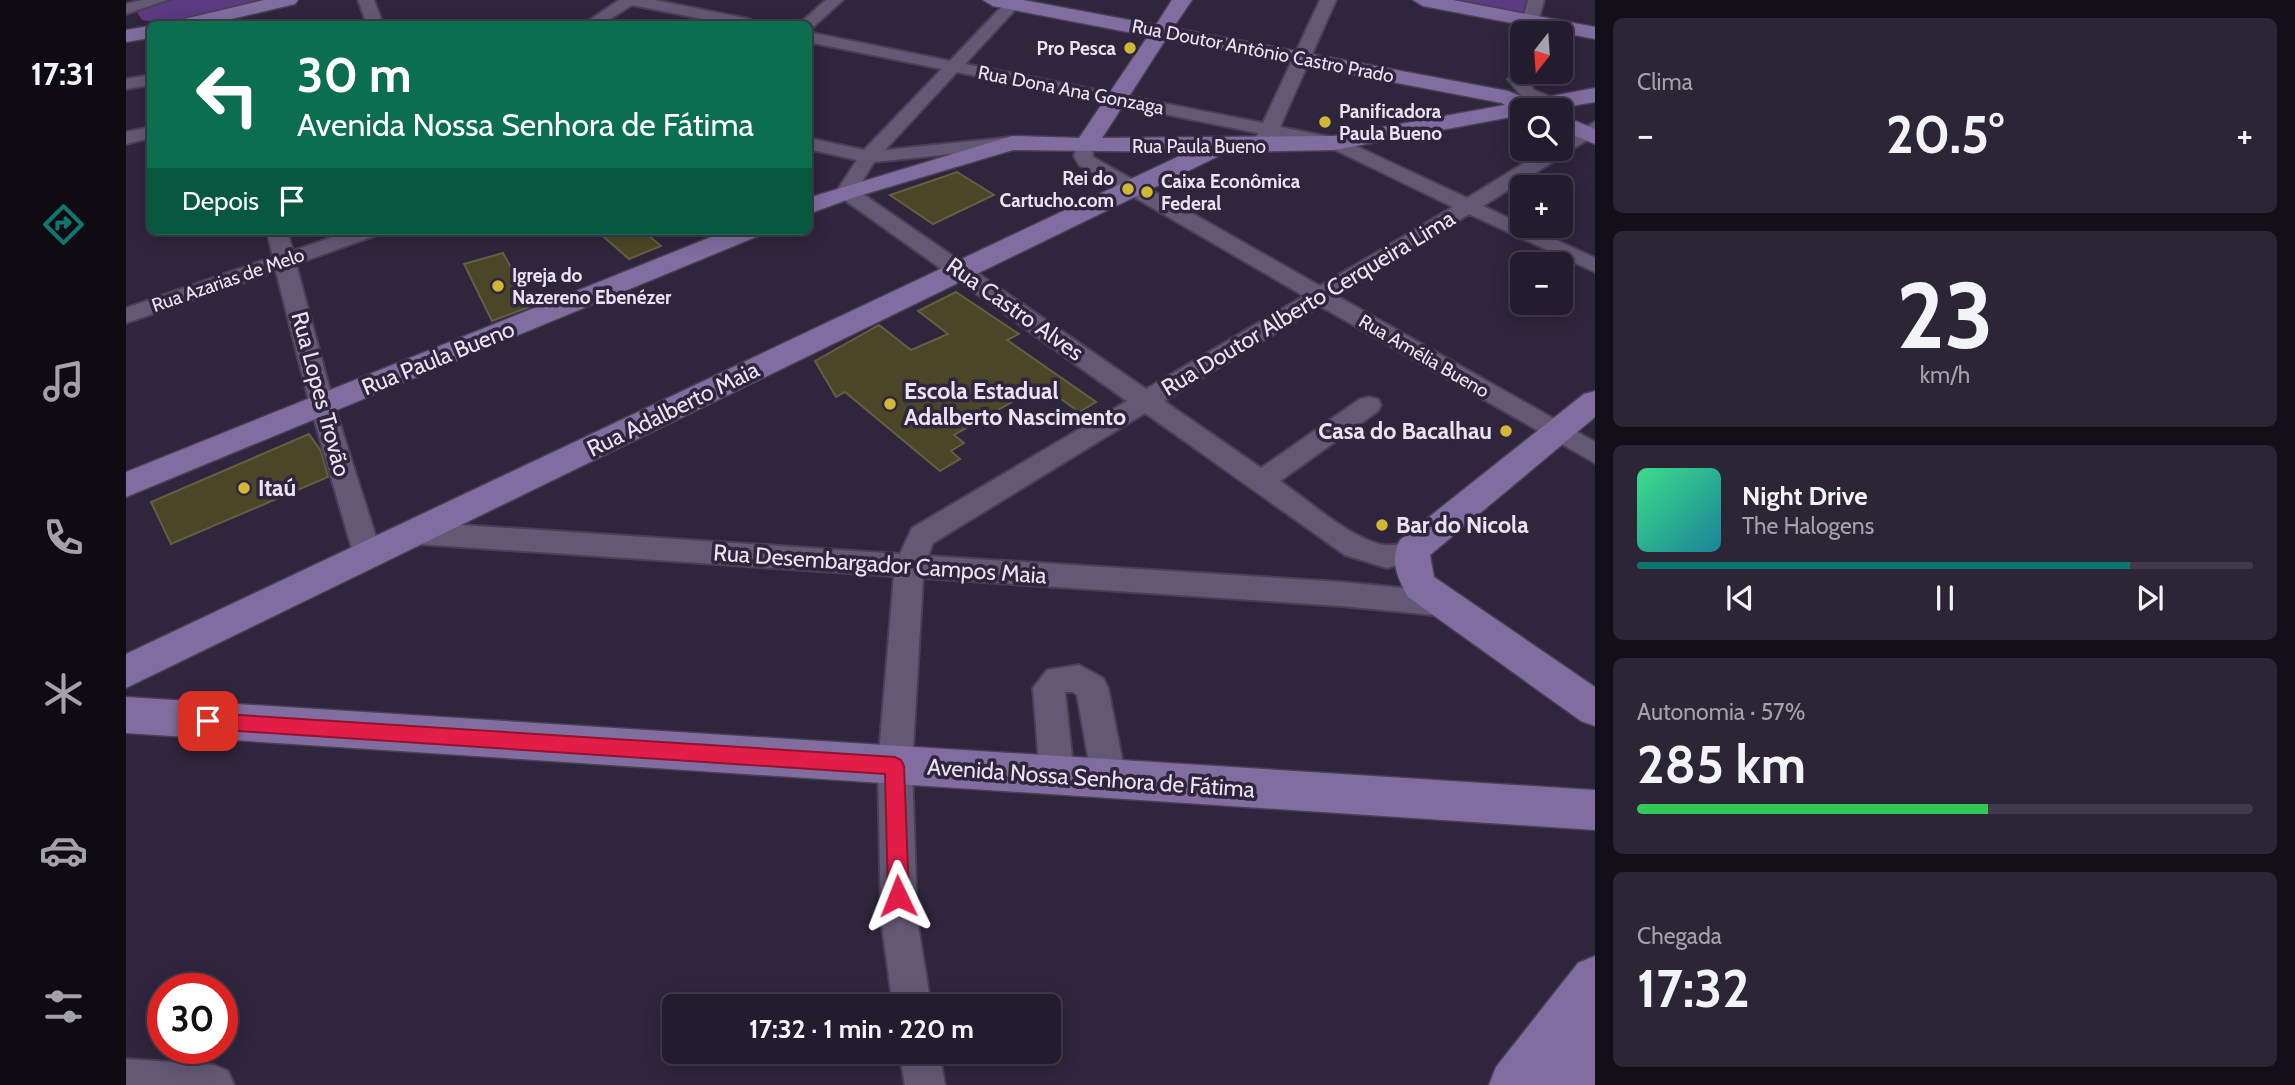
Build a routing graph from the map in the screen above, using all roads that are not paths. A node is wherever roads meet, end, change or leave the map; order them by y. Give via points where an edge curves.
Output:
1 (159, 0) edge
2 (288, 0) edge
3 (366, 0) edge
4 (630, 0) edge
5 (835, 0) edge
6 (1182, 0) edge
7 (1328, 0) edge
8 (1423, 0) edge
9 (1536, 0) edge
10 (1007, 1) edge
11 (126, 9) edge
12 (126, 19) edge
13 (206, 21) edge
14 (374, 21) edge
15 (597, 21) edge
16 (734, 21) edge
17 (810, 21) edge
18 (1531, 21) edge
19 (1510, 22) edge
20 (147, 25) edge
21 (1161, 31) junction
22 (1573, 31) edge
23 (147, 32) edge
24 (1595, 33) edge
25 (126, 36) edge
26 (812, 38) edge
27 (1304, 58) junction
28 (954, 68) junction
29 (1510, 80) edge
30 (147, 81) edge
31 (1517, 84) edge
32 (126, 85) edge
33 (1595, 95) edge
34 (1534, 98) edge
35 (1115, 99) junction
36 (1573, 106) edge
37 (1510, 114) edge
38 (1573, 121) edge
39 (1592, 132) edge
40 (147, 134) edge
41 (1266, 137) junction
42 (126, 138) edge
43 (1012, 143) junction
44 (1334, 143) junction
45 (812, 144) edge
46 (1085, 146) junction
47 (1220, 146) junction
48 (868, 157) junction
49 (1133, 188) junction
50 (846, 192) junction
51 (812, 205) edge
52 (1469, 206) junction
53 (278, 235) edge
54 (359, 235) edge
55 (739, 235) edge
56 (285, 261) junction
57 (1595, 266) edge
58 (959, 270) junction
59 (1319, 295) junction
60 (126, 316) edge
61 (1144, 401) junction
62 (1595, 401) edge
63 (322, 405) junction
64 (1370, 405) dead end
65 (1556, 432) junction
66 (1595, 454) edge
67 (1262, 481) junction
68 (126, 485) edge
69 (417, 533) junction
70 (1355, 547) junction
71 (1412, 550) junction
72 (368, 556) junction
73 (909, 566) junction
74 (1342, 594) junction
75 (1443, 604) junction
76 (126, 672) edge
77 (1595, 709) edge
78 (126, 715) edge
79 (895, 766) junction
80 (1057, 776) junction
81 (1109, 779) junction
82 (1595, 810) edge
83 (1595, 980) edge
84 (910, 994) edge
85 (1595, 1046) edge
86 (921, 1064) edge
87 (126, 1079) edge
88 (214, 1085) edge
89 (925, 1085) edge
90 (1514, 1085) edge
91 (1564, 1085) edge

1 - 11 street
2 - 13 main road
3 - 14 street
4 - 15 street
4 - 16 street
5 - 17 street
6 - 21 main road
7 - 27 street
8 - 19 main road
9 - 18 street
10 - 21 main road, Rua Doutor Antônio Castro Prado
10 - 28 street
12 - 20 street
21 - 27 main road, Rua Doutor Antônio Castro Prado
21 - 35 main road
22 - 24 main road
23 - 25 main road
26 - 28 street, Rua Dona Ana Gonzaga
27 - 29 main road, Rua Doutor Antônio Castro Prado
27 - 41 street
28 - 35 street, Rua Dona Ana Gonzaga
28 - 48 street
30 - 32 street
31 - 34 street
33 - 36 main road, Rua Paula Bueno
35 - 41 street, Rua Dona Ana Gonzaga
35 - 46 main road
37 - 44 main road, Rua Paula Bueno
38 - 39 main road
39 - 52 street, Rua Doutor Alberto Cerqueira Lima
40 - 42 street
41 - 44 main road, Rua Paula Bueno
41 - 47 main road, Rua Paula Bueno
43 - 46 main road, Rua Paula Bueno
43 - 48 street
43 - 50 main road, Rua Paula Bueno
44 - 52 street
45 - 48 street
46 - 47 main road, Rua Paula Bueno
46 - 49 street, Rua Amélia Bueno via 1086,161
47 - 49 main road, Rua Adalberto Maia
48 - 50 street
49 - 58 main road, Rua Adalberto Maia
49 - 59 street, Rua Amélia Bueno
50 - 51 main road, Rua Paula Bueno
50 - 58 street, Rua Castro Alves
52 - 57 street
52 - 59 street, Rua Doutor Alberto Cerqueira Lima
53 - 56 street, Rua Lopes Trovão
54 - 56 street, Rua Azarias de Melo
55 - 63 main road, Rua Paula Bueno
56 - 60 street, Rua Azarias de Melo
56 - 63 street, Rua Lopes Trovão
58 - 61 street, Rua Castro Alves
58 - 69 main road, Rua Adalberto Maia
59 - 61 street, Rua Doutor Alberto Cerqueira Lima
59 - 65 street, Rua Amélia Bueno
61 - 67 street, Rua Castro Alves
61 - 73 street, Rua Doutor Alberto Cerqueira Lima via 922,536
62 - 65 main road
63 - 68 main road, Rua Paula Bueno
63 - 72 street, Rua Lopes Trovão
64 - 67 street
65 - 66 street, Rua Amélia Bueno
65 - 71 main road
67 - 70 street, Rua Castro Alves
69 - 72 main road, Rua Adalberto Maia
69 - 73 street, Rua Desembargador Campos Maia
70 - 71 street, Rua Castro Alves via 1387,557
70 - 74 street via 1366,575 1356,591
71 - 75 main road via 1421,587
72 - 76 main road, Rua Adalberto Maia
73 - 74 street, Rua Desembargador Campos Maia
73 - 79 street, Rua Doutor Alberto Cerqueira Lima
74 - 75 street
75 - 77 main road
78 - 79 main road, Avenida Nossa Senhora de Fátima
79 - 80 main road, Avenida Nossa Senhora de Fátima
79 - 84 street, Rua Doutor Alberto Cerqueira Lima via 899,919
80 - 81 main road, Avenida Nossa Senhora de Fátima
80 - 81 street via 1049,688 1058,679 1079,678 1092,688
81 - 82 main road, Avenida Nossa Senhora de Fátima
83 - 90 main road
85 - 91 main road
86 - 89 street
87 - 88 street

